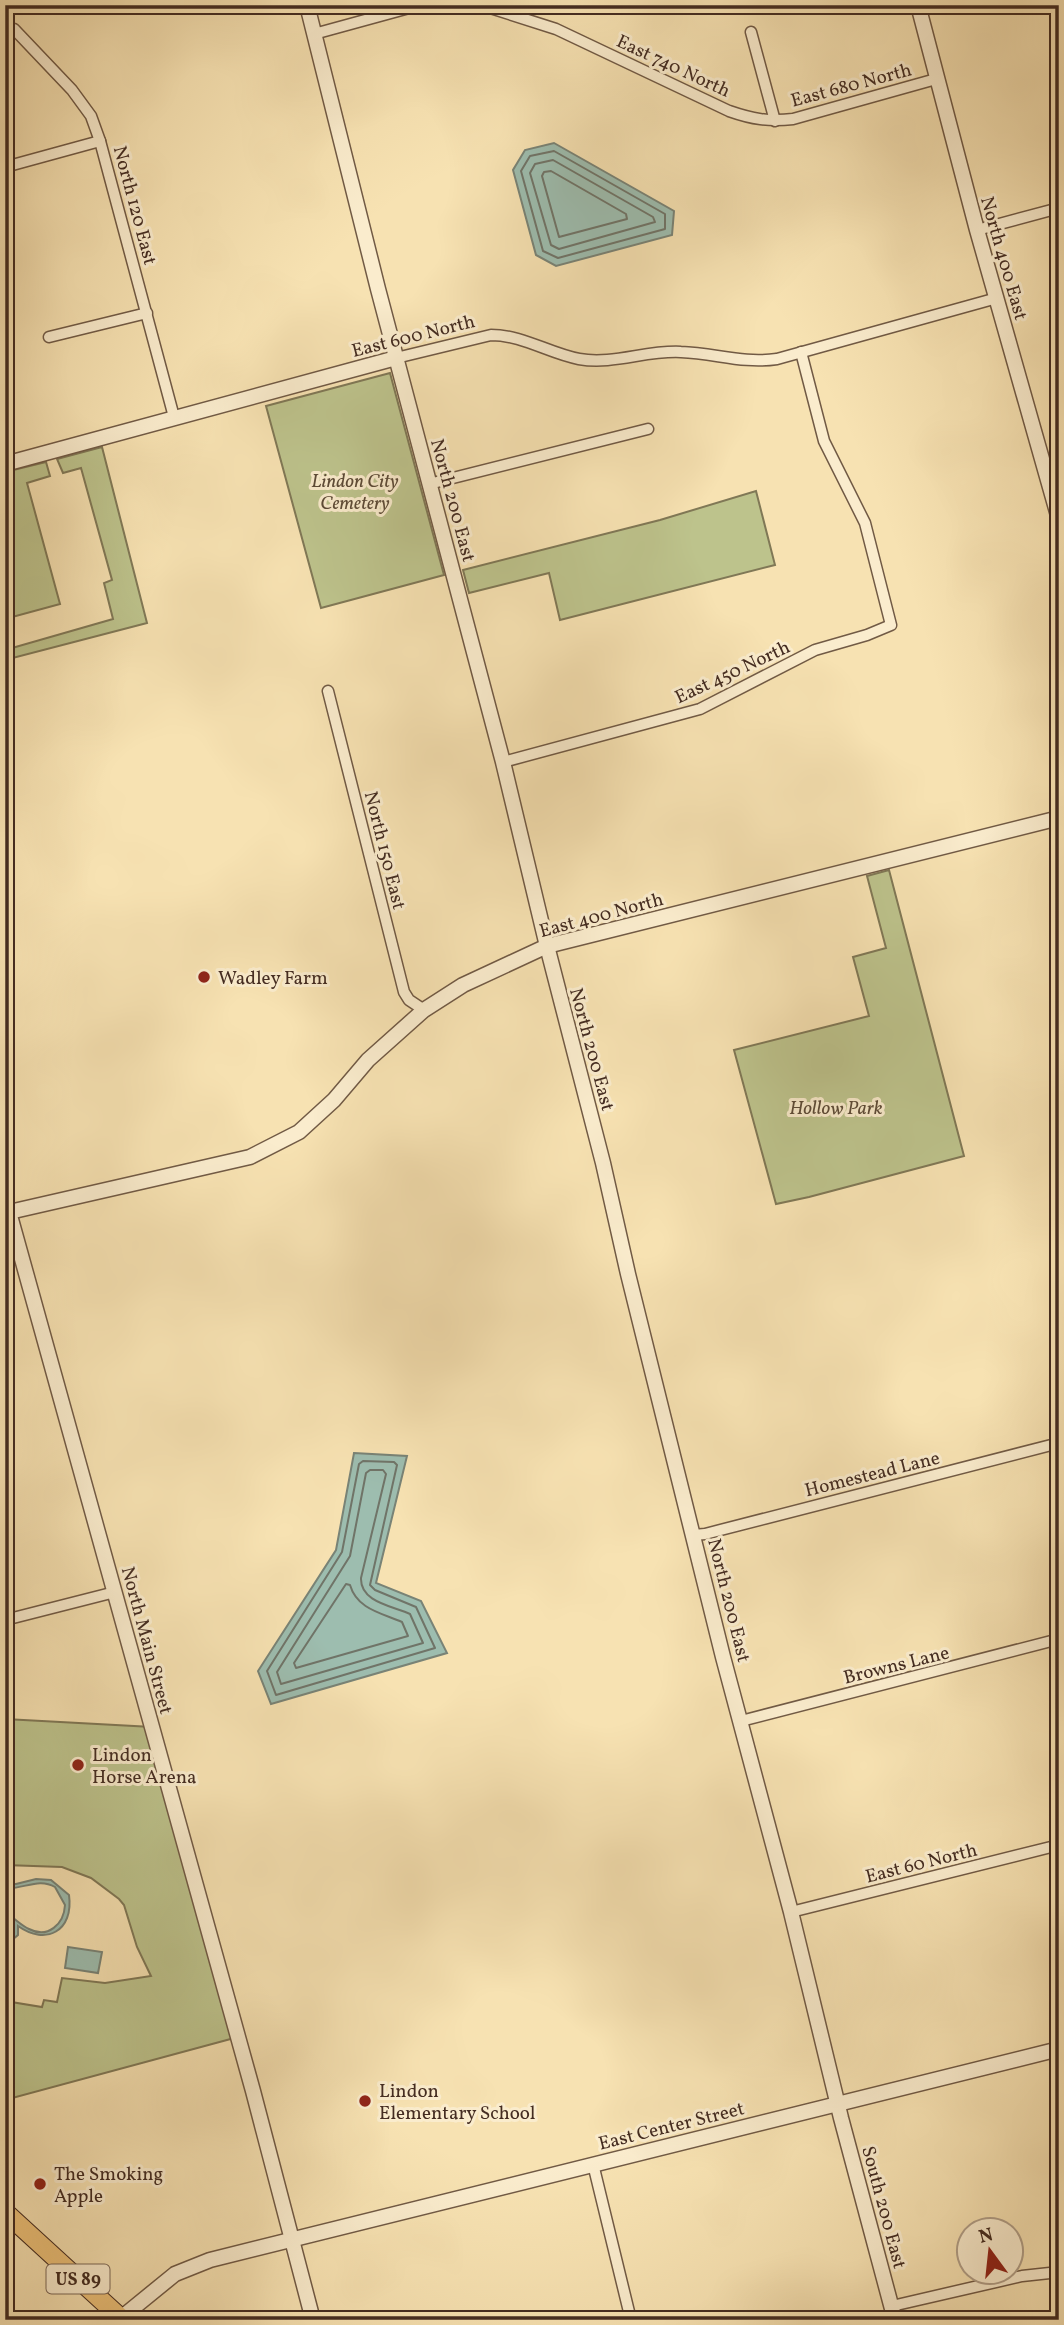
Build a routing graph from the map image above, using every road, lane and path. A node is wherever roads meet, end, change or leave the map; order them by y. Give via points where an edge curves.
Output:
1 (307, 5) edge
2 (420, 5) edge
3 (481, 5) edge
4 (921, 6) edge
5 (14, 29) dead end
6 (751, 32) dead end
7 (314, 34) junction
8 (936, 79) junction
9 (775, 121) junction
10 (100, 141) junction
11 (5, 167) edge
12 (1059, 208) edge
13 (977, 230) junction
14 (996, 298) junction
15 (146, 313) junction
16 (49, 337) dead end
17 (801, 352) junction
18 (396, 358) junction
19 (174, 417) junction
20 (648, 429) dead end
21 (5, 464) edge
22 (429, 484) junction
23 (1058, 511) edge
24 (328, 691) dead end
25 (503, 762) junction
26 (1059, 818) edge
27 (547, 946) junction
28 (424, 1010) junction
29 (7, 1213) edge
30 (1059, 1443) edge
31 (694, 1535) junction
32 (115, 1592) junction
33 (5, 1620) edge
34 (1059, 1639) edge
35 (741, 1721) junction
36 (1059, 1845) edge
37 (791, 1912) junction
38 (1059, 2049) edge
39 (838, 2105) junction
40 (593, 2164) junction
41 (5, 2212) edge
42 (292, 2240) junction
43 (1059, 2272) edge
44 (894, 2313) edge
45 (122, 2319) edge
46 (313, 2320) edge
47 (631, 2320) edge

1 - 7 street, North 200 East
2 - 7 street
3 - 9 street, East 740 North via 556,29 729,111
4 - 8 street, North 400 East
5 - 10 street, North 120 East via 92,116
6 - 9 street
7 - 18 street, North 200 East
8 - 9 street, East 680 North
8 - 13 street, North 400 East
10 - 11 street
10 - 15 street, North 120 East
12 - 13 street
13 - 14 street, North 400 East
14 - 17 street, East 600 North
14 - 23 street, North 400 East
15 - 16 street
15 - 19 street, North 120 East
17 - 18 street, East 600 North via 757,362 680,351 594,361 491,335
17 - 25 street, East 450 North via 824,441 865,523 891,625 815,650 701,709
18 - 19 street, East 600 North
18 - 22 street, North 200 East
19 - 21 street, East 600 North
20 - 22 street
22 - 25 street, North 200 East
24 - 28 street, North 150 East via 404,992
25 - 27 street, North 200 East
26 - 27 street, East 400 North
27 - 28 street, East 400 North via 463,985
27 - 31 street, North 200 East
28 - 29 street, East 400 North via 299,1132 250,1157
29 - 32 street, North Main Street
30 - 31 street, Homestead Lane
31 - 35 street, North 200 East
32 - 33 street
32 - 42 street, North Main Street
34 - 35 street, Browns Lane
35 - 37 street, North 200 East
36 - 37 street, East 60 North
37 - 39 street, North 200 East
38 - 39 street, East Center Street
39 - 40 street, East Center Street
39 - 44 street, South 200 East
40 - 42 street, East Center Street
40 - 47 street
41 - 45 main road, US 89
42 - 45 street, East Center Street via 210,2260 175,2274
42 - 46 street, North Main Street
43 - 44 street via 1021,2276

